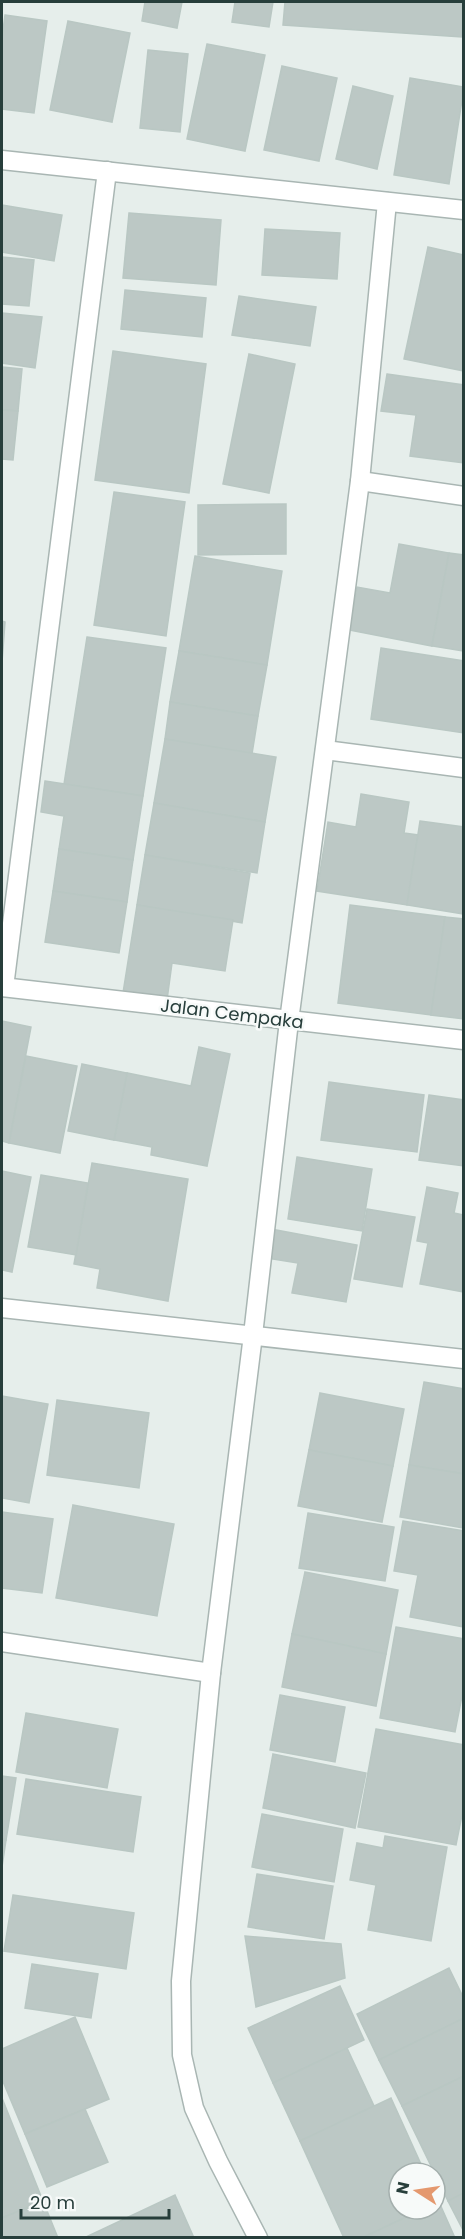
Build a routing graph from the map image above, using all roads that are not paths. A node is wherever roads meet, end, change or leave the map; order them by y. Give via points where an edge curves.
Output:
1 (2, 160) edge
2 (107, 171) junction
3 (387, 202) junction
4 (464, 210) edge
5 (360, 482) junction
6 (464, 496) edge
7 (325, 750) junction
8 (464, 768) edge
9 (3, 987) edge
10 (289, 1021) junction
11 (464, 1040) edge
12 (2, 1308) edge
13 (253, 1335) junction
14 (464, 1359) edge
15 (2, 1642) edge
16 (211, 1673) junction
17 (258, 2238) edge

1 - 2 street
2 - 3 street
2 - 9 street
3 - 4 street
3 - 5 street
5 - 6 street
5 - 7 street
7 - 8 street
7 - 10 street
9 - 10 street, Jalan Cempaka
10 - 11 street, Jalan Cempaka
10 - 13 street
12 - 13 street
13 - 14 street
13 - 16 street
15 - 16 street
16 - 17 street via 181,1981 183,2055 194,2108

